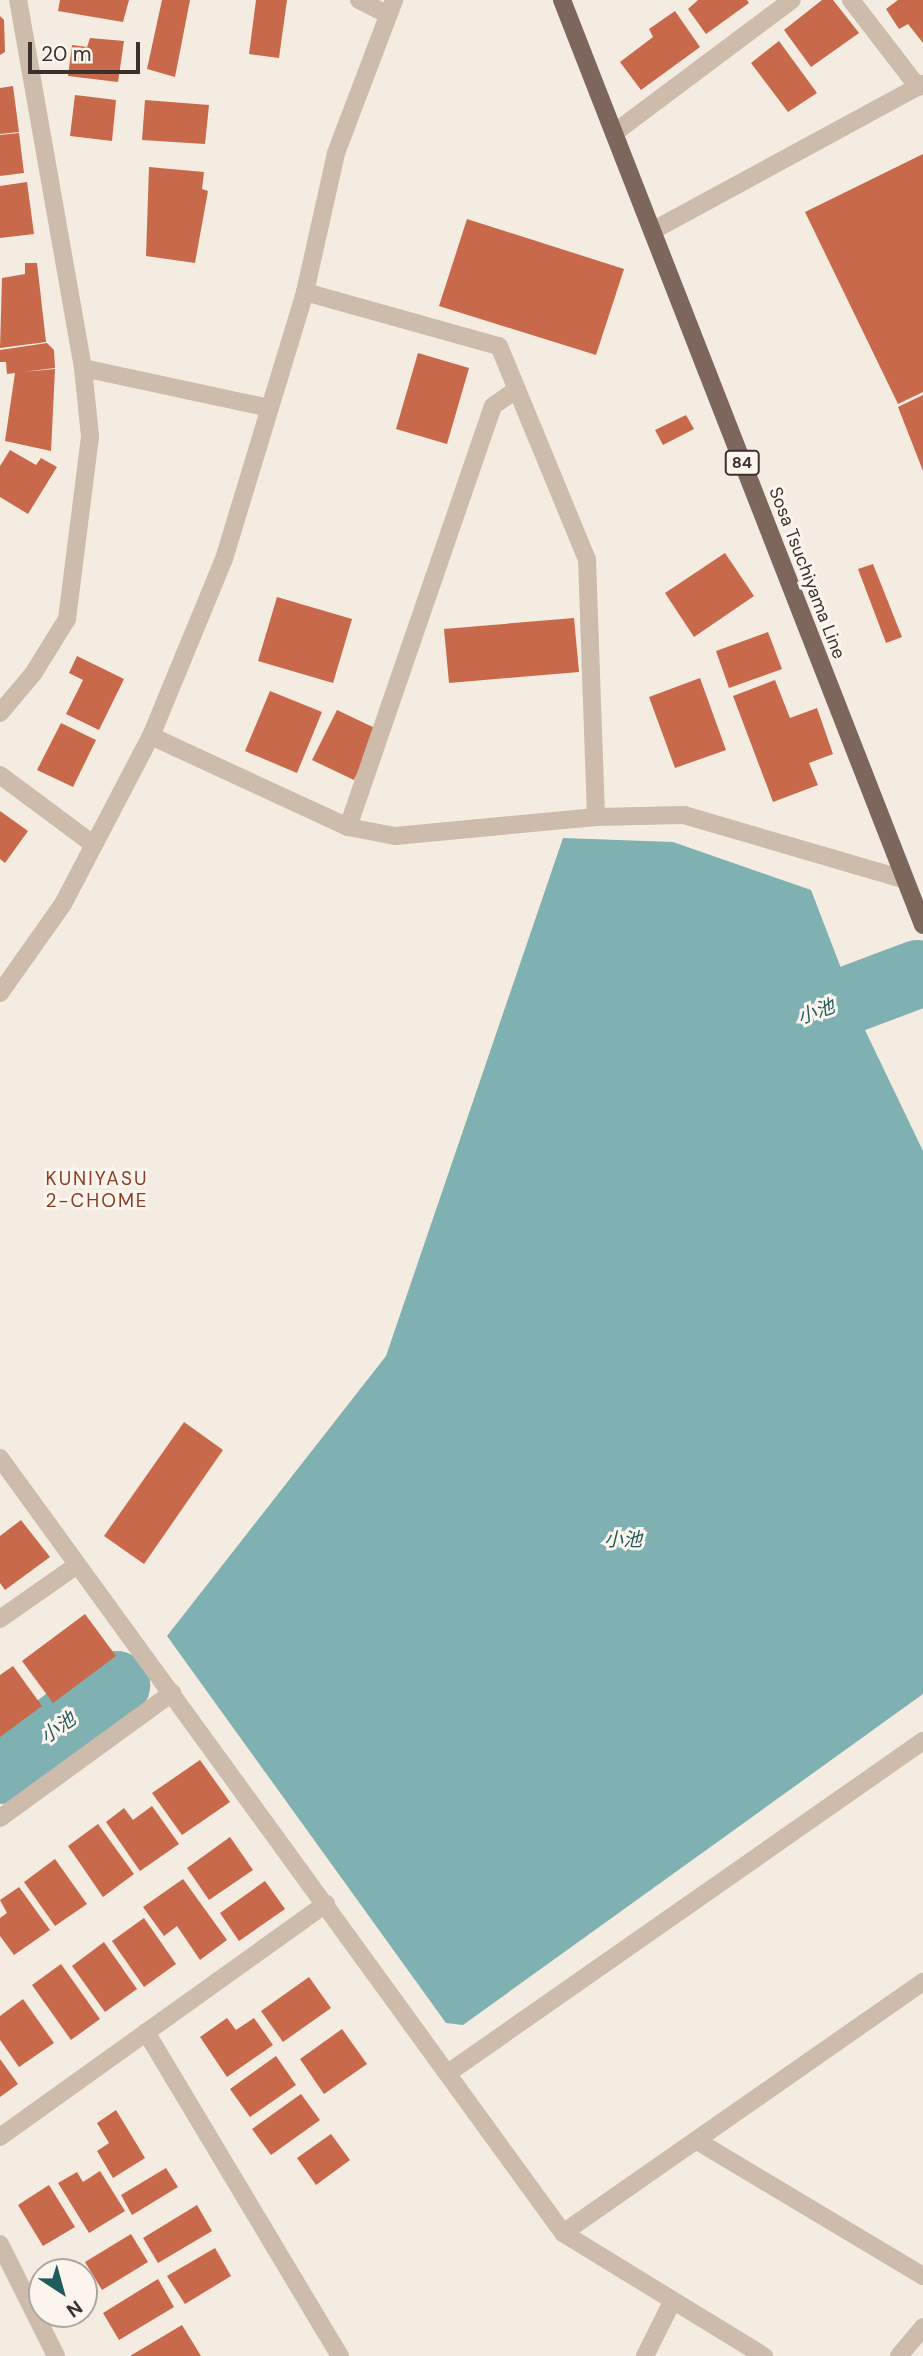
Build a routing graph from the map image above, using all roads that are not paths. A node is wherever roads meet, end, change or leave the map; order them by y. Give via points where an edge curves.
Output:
1 (18, 0) edge
2 (359, 0) edge
3 (562, 0) edge
4 (792, 0) edge
5 (851, 0) edge
6 (391, 7) edge
7 (920, 86) edge
8 (614, 133) junction
9 (652, 231) junction
10 (305, 292) junction
11 (83, 368) junction
12 (517, 389) junction
13 (269, 408) junction
14 (0, 713) edge
15 (151, 736) junction
16 (0, 775) edge
17 (596, 817) junction
18 (348, 827) junction
19 (93, 844) junction
20 (903, 880) junction
21 (923, 925) edge
22 (0, 993) edge
23 (0, 1458) edge
24 (77, 1565) junction
25 (0, 1619) edge
26 (172, 1693) junction
27 (923, 1741) edge
28 (0, 1818) edge
29 (326, 1904) junction
30 (923, 1982) edge
31 (145, 2032) junction
32 (448, 2073) junction
33 (0, 2137) edge
34 (699, 2142) junction
35 (563, 2234) junction
36 (0, 2244) edge
37 (923, 2276) edge
38 (672, 2302) junction
39 (923, 2327) edge
40 (56, 2356) edge
41 (340, 2356) edge
42 (645, 2356) edge
43 (764, 2356) edge
44 (899, 2356) edge

1 - 11 street
2 - 6 street
3 - 8 main road, Sosa Tsuchiyama Line / 84
4 - 8 street
5 - 7 street
6 - 10 street via 336,153
7 - 9 street
8 - 9 main road, Sosa Tsuchiyama Line / 84
9 - 20 main road, Sosa Tsuchiyama Line / 84
10 - 12 street via 499,346
10 - 13 street
11 - 13 street
11 - 14 street via 90,436 68,619 33,674
12 - 17 street via 587,559
12 - 18 street via 493,406
13 - 15 street via 224,559
15 - 18 street
15 - 19 street
16 - 19 street
17 - 18 street via 395,836
17 - 20 street via 684,815
19 - 22 street via 63,904
20 - 21 main road, Sosa Tsuchiyama Line / 84
23 - 24 street
24 - 25 street
24 - 26 street
26 - 28 street
26 - 29 street
27 - 32 street
29 - 31 street
29 - 32 street
30 - 34 street
31 - 33 street
31 - 41 street
32 - 35 street
34 - 35 street
34 - 37 street
35 - 38 street
36 - 40 street
38 - 42 street
38 - 43 street
39 - 44 street

